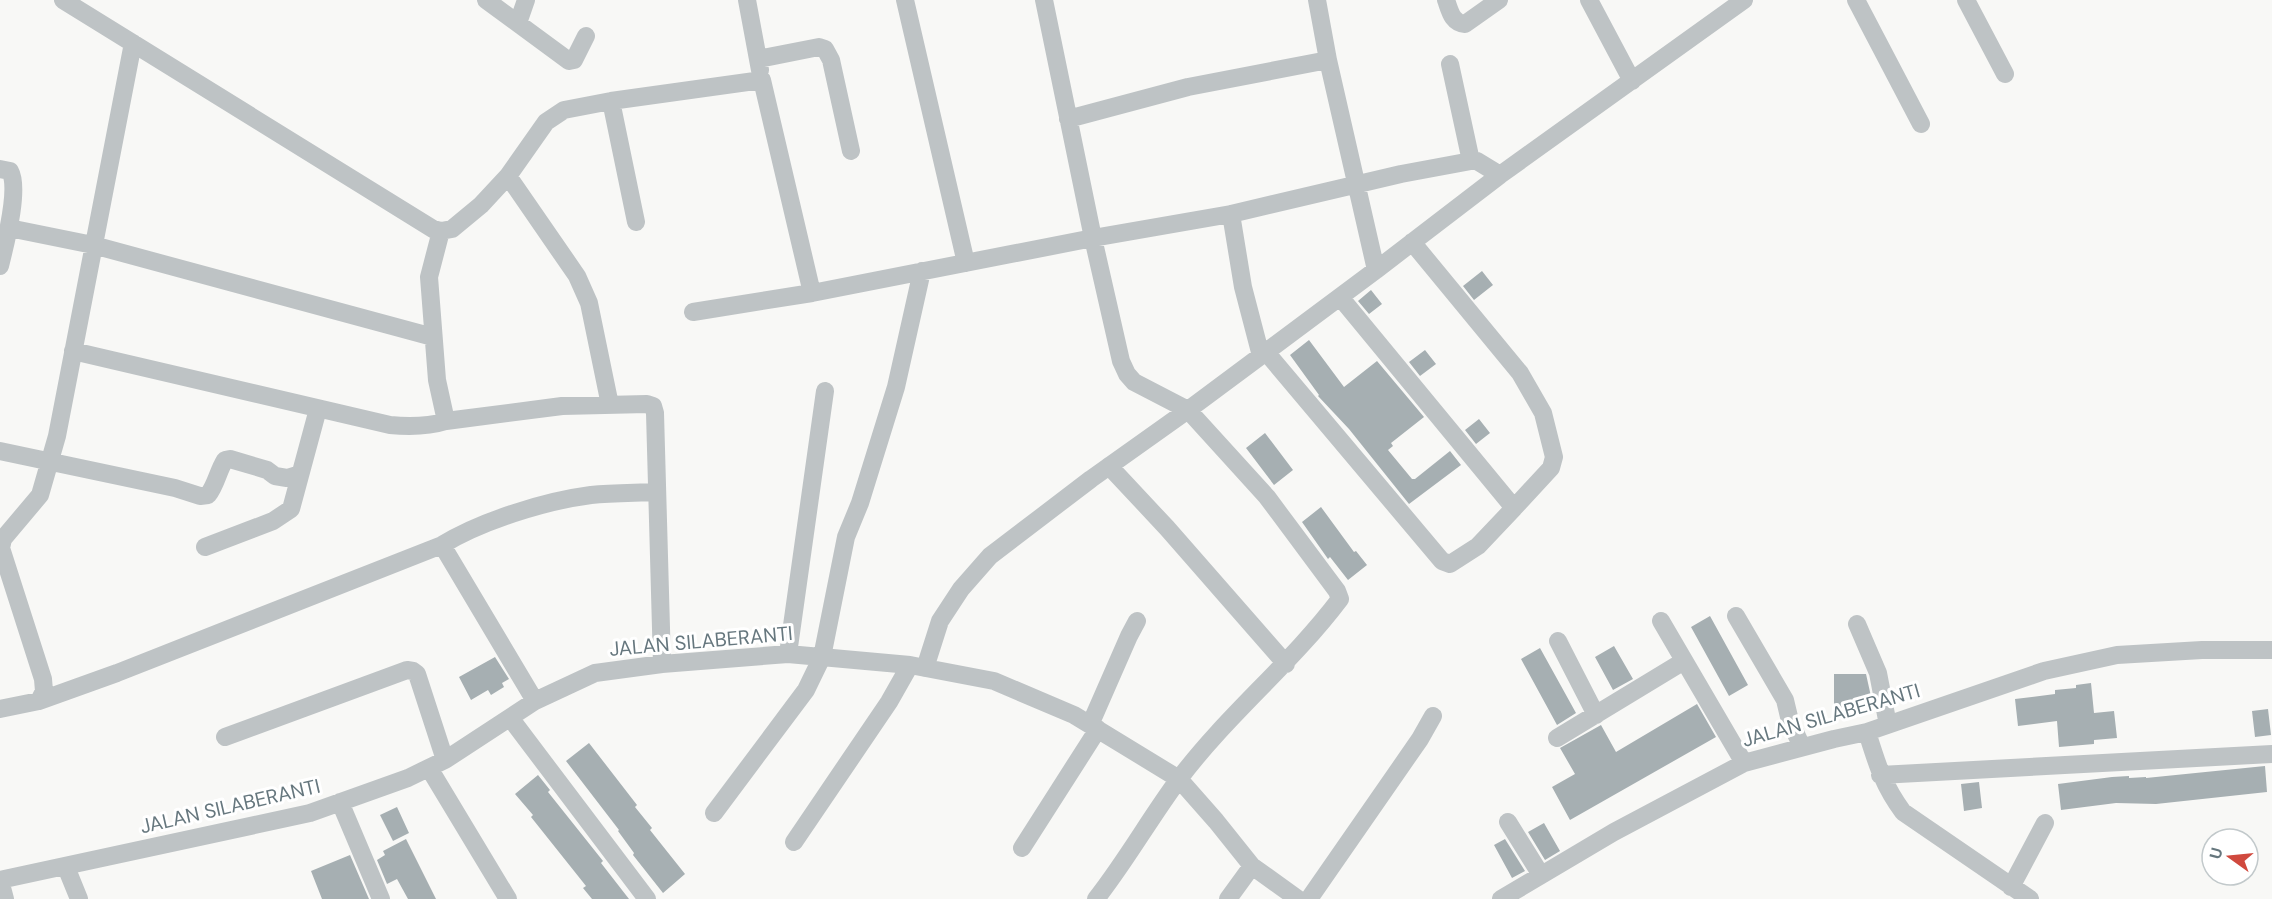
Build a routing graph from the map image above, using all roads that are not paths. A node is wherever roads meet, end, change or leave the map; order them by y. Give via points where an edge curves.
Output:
1 (63, 0) edge
2 (486, 0) edge
3 (526, 0) edge
4 (747, 0) edge
5 (906, 0) edge
6 (1044, 0) edge
7 (1446, 0) edge
8 (1499, 0) edge
9 (1589, 0) edge
10 (1744, 0) edge
11 (1856, 0) edge
12 (1966, 0) edge
13 (1321, 1) edge
14 (518, 23) junction
15 (585, 36) dead end
16 (133, 43) junction
17 (758, 59) junction
18 (1328, 60) junction
19 (1450, 64) dead end
20 (2005, 74) dead end
21 (762, 80) junction
22 (1632, 81) junction
23 (611, 101) junction
24 (1068, 119) junction
25 (1921, 124) dead end
26 (851, 150) dead end
27 (1471, 161) junction
28 (0, 169) edge
29 (1500, 175) junction
30 (508, 176) junction
31 (1356, 184) junction
32 (1231, 214) junction
33 (636, 222) dead end
34 (9, 228) junction
35 (441, 231) junction
36 (1093, 238) junction
37 (1412, 242) junction
38 (93, 245) junction
39 (966, 263) junction
40 (0, 266) edge
41 (1376, 270) junction
42 (922, 271) junction
43 (812, 293) junction
44 (1341, 297) junction
45 (693, 312) dead end
46 (433, 337) junction
47 (73, 351) junction
48 (1264, 354) junction
49 (825, 391) dead end
50 (610, 405) junction
51 (318, 409) junction
52 (1188, 410) junction
53 (446, 421) junction
54 (0, 451) edge
55 (50, 462) junction
56 (1109, 466) junction
57 (300, 474) junction
58 (656, 492) junction
59 (1514, 508) junction
60 (442, 545) junction
61 (205, 547) dead end
62 (1736, 616) dead end
63 (1137, 621) dead end
64 (1661, 621) dead end
65 (1857, 624) dead end
66 (1558, 640) dead end
67 (2272, 650) edge
68 (788, 654) junction
69 (822, 657) junction
70 (1684, 661) junction
71 (662, 664) junction
72 (1286, 664) junction
73 (918, 666) junction
74 (39, 701) junction
75 (535, 701) junction
76 (0, 709) edge
77 (1596, 715) junction
78 (1433, 716) dead end
79 (511, 719) junction
80 (1888, 725) junction
81 (1094, 727) junction
82 (1867, 732) junction
83 (225, 737) dead end
84 (1557, 738) dead end
85 (1802, 747) junction
86 (2272, 754) edge
87 (1744, 763) junction
88 (437, 764) junction
89 (1880, 775) junction
90 (1179, 779) junction
91 (340, 802) junction
92 (714, 813) dead end
93 (1508, 822) dead end
94 (2045, 824) dead end
95 (794, 842) dead end
96 (1022, 848) dead end
97 (1252, 866) junction
98 (66, 867) junction
99 (1541, 875) junction
100 (0, 880) edge
101 (2023, 895) edge
102 (1505, 898) edge
103 (5, 899) edge
104 (79, 899) edge
105 (381, 899) edge
106 (508, 899) edge
107 (647, 899) edge
108 (1096, 899) edge
109 (1228, 899) edge
110 (1298, 899) edge
111 (1309, 899) edge

1 - 16 street
2 - 14 street
3 - 14 street
4 - 17 street
5 - 39 street
6 - 24 street
7 - 8 street via 1453,18 1461,24
9 - 22 street
10 - 22 street
11 - 25 street
12 - 20 street
13 - 18 street
14 - 15 street via 569,60 574,60
16 - 35 street via 433,230
16 - 38 street
17 - 21 street
17 - 26 street via 819,47 828,52
18 - 24 street via 1188,87
18 - 31 street
19 - 27 street
21 - 23 street
21 - 43 street
22 - 29 street
23 - 30 street via 554,115
23 - 33 street
24 - 36 street
27 - 29 street
27 - 31 street
28 - 34 street via 9,171 14,183
29 - 37 street
30 - 35 street via 452,229
30 - 50 street via 577,276 589,303
31 - 32 street
31 - 41 street
32 - 36 street
32 - 48 street via 1243,287
34 - 38 street
34 - 40 street
35 - 46 street via 429,277
36 - 39 street
36 - 52 street via 1127,374 1146,390
37 - 41 street
37 - 59 street via 1520,373 1543,413 1554,457 1551,468
38 - 46 street
38 - 47 street
39 - 42 street
41 - 44 street
42 - 43 street
42 - 69 street via 896,387 846,537
43 - 45 street
44 - 48 street
44 - 59 street
46 - 53 street via 436,380
47 - 51 street
47 - 55 street
48 - 52 street
48 - 59 street via 1442,561 1450,564 1478,546
49 - 68 street
50 - 53 street via 562,406
50 - 58 street via 653,406
51 - 53 street via 410,427
51 - 57 street
52 - 56 street
52 - 72 street via 1267,497 1337,591 1340,600
54 - 55 street
55 - 57 street via 200,496 208,495 225,460 267,470 275,476
55 - 74 street via 40,495 3,539 1,548 43,679 44,691
56 - 72 street
56 - 73 street via 990,556 940,621
57 - 61 street via 288,513
58 - 60 street via 591,495 546,504
58 - 71 street
60 - 74 street
60 - 75 street
62 - 85 street via 1785,700
63 - 81 street
64 - 70 street
65 - 80 street via 1878,673
66 - 77 street
67 - 80 street, JALAN SILABERANTI via 2117,655 2044,671
68 - 69 street, JALAN SILABERANTI
68 - 71 street, JALAN SILABERANTI
69 - 73 street, JALAN SILABERANTI
69 - 92 street via 806,690
70 - 77 street
70 - 87 street
71 - 75 street, JALAN SILABERANTI via 595,673
72 - 90 street via 1223,727
73 - 81 street, JALAN SILABERANTI via 994,681
73 - 95 street
74 - 76 street
75 - 79 street, JALAN SILABERANTI
77 - 84 street
78 - 111 street
79 - 88 street, JALAN SILABERANTI
79 - 107 street
80 - 82 street, JALAN SILABERANTI
81 - 90 street, JALAN SILABERANTI
81 - 96 street
82 - 85 street, JALAN SILABERANTI
82 - 89 street
83 - 88 street via 407,670 417,674
85 - 87 street, JALAN SILABERANTI
86 - 89 street
87 - 99 street, JALAN SILABERANTI
88 - 91 street, JALAN SILABERANTI
88 - 106 street
89 - 101 street via 1903,812
90 - 97 street, JALAN SILABERANTI
90 - 108 street
91 - 98 street, JALAN SILABERANTI via 310,813
91 - 105 street
93 - 99 street
94 - 101 street
97 - 109 street
97 - 110 street, JALAN SILABERANTI
98 - 100 street, JALAN SILABERANTI
98 - 104 street
99 - 102 street, JALAN SILABERANTI
100 - 103 street

